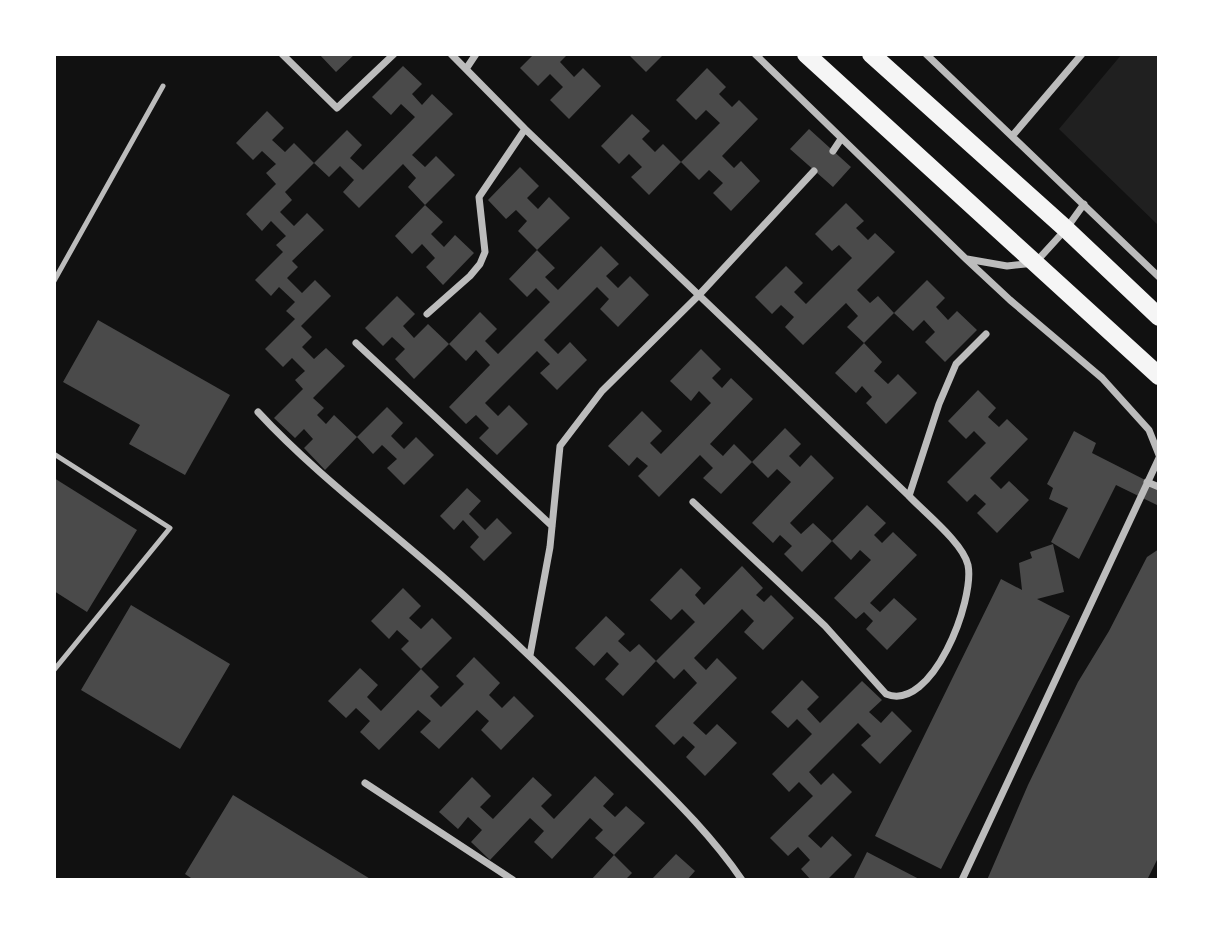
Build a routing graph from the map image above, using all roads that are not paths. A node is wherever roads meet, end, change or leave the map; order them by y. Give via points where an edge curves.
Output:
1 (282, 54) edge
2 (394, 54) edge
3 (451, 54) edge
4 (476, 54) edge
5 (755, 54) edge
6 (806, 54) edge
7 (871, 54) edge
8 (926, 54) edge
9 (1082, 54) edge
10 (466, 69) junction
11 (163, 86) dead end
12 (525, 129) junction
13 (1013, 135) junction
14 (841, 139) junction
15 (833, 151) dead end
16 (814, 171) dead end
17 (1084, 204) junction
18 (1066, 229) junction
19 (966, 259) junction
20 (1035, 263) junction
21 (1159, 277) edge
22 (54, 281) edge
23 (698, 296) junction
24 (426, 314) dead end
25 (1159, 317) edge
26 (986, 334) dead end
27 (356, 343) dead end
28 (1159, 376) edge
29 (258, 412) dead end
30 (54, 454) edge
31 (1159, 456) edge
32 (1147, 482) junction
33 (1159, 488) edge
34 (909, 496) junction
35 (693, 502) dead end
36 (552, 526) junction
37 (530, 655) junction
38 (54, 670) edge
39 (365, 783) dead end
40 (513, 880) edge
41 (743, 880) edge
42 (962, 880) edge

1 - 2 street via 337,108
3 - 10 street
4 - 10 street
5 - 14 street
6 - 20 main road
7 - 18 main road
8 - 13 street
9 - 13 street
10 - 12 street
11 - 22 lane
12 - 23 street
12 - 24 street via 480,197 485,252 480,264
13 - 17 street
14 - 15 street
14 - 19 street
16 - 23 street
17 - 18 street
17 - 21 street
18 - 20 street
18 - 25 main road
19 - 20 street via 1007,266
19 - 31 street via 1102,378 1149,430
20 - 28 main road
23 - 34 street
23 - 36 street via 602,391 560,446
26 - 34 street via 956,364
27 - 36 street
29 - 37 street via 289,446
30 - 38 lane via 170,528
31 - 32 street
32 - 33 street
32 - 42 street
34 - 35 street via 960,549 968,565 968,589 962,614 938,665 916,691 894,697
36 - 37 street
37 - 41 street via 702,827
39 - 40 street

